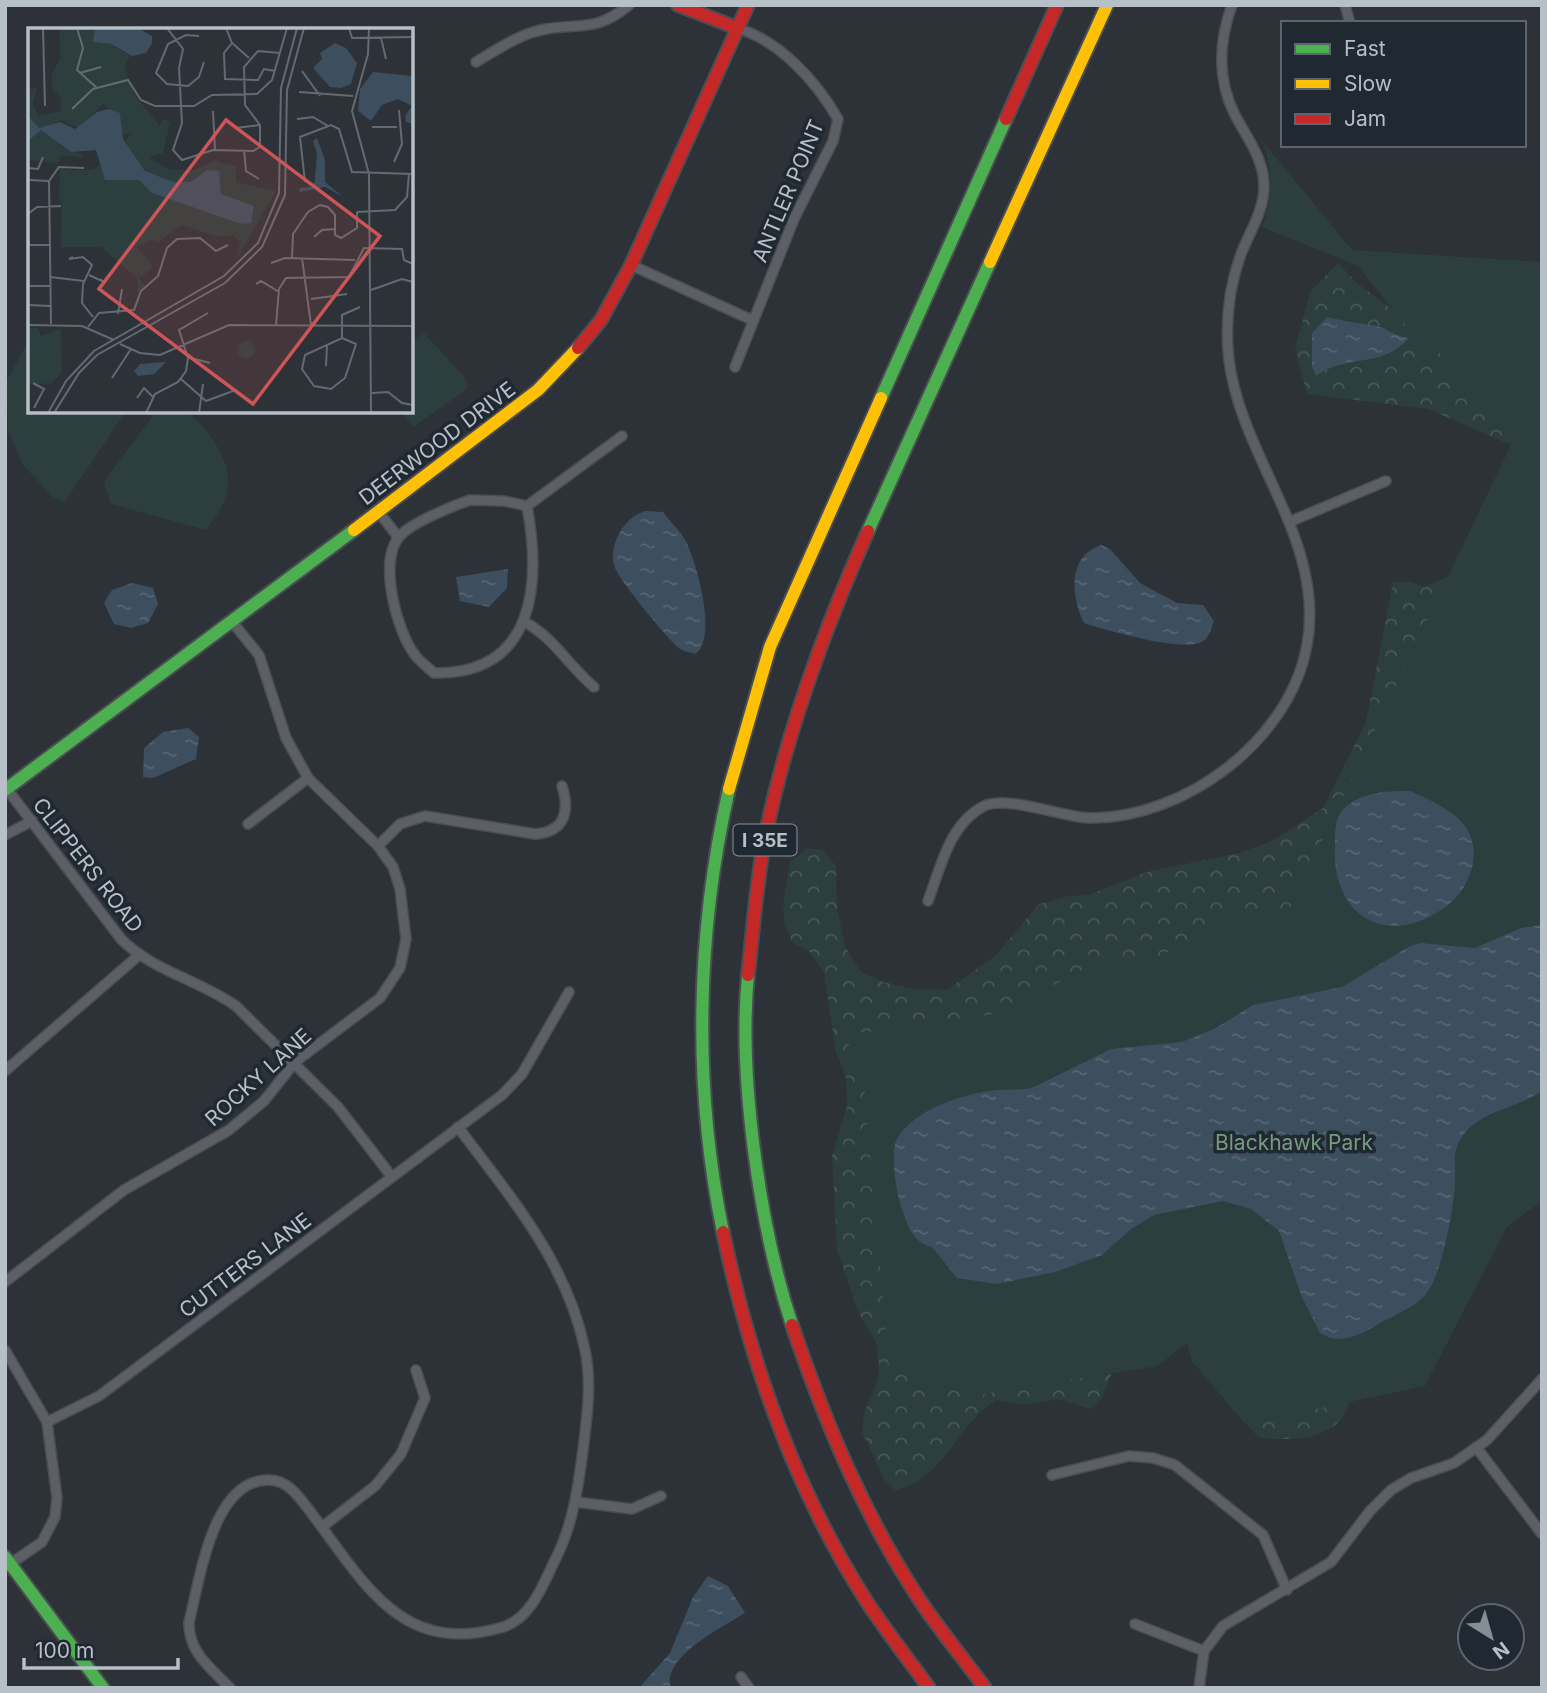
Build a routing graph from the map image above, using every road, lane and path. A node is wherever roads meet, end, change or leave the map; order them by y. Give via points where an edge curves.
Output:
1 (629, 5) edge
2 (678, 5) edge
3 (748, 5) edge
4 (1057, 5) edge
5 (1107, 5) edge
6 (1232, 5) edge
7 (737, 28) junction
8 (477, 62) dead end
9 (631, 265) junction
10 (752, 320) junction
11 (735, 367) dead end
12 (622, 436) dead end
13 (1386, 481) dead end
14 (527, 506) junction
15 (378, 511) junction
16 (1289, 523) junction
17 (398, 537) junction
18 (525, 622) junction
19 (233, 623) junction
20 (594, 687) dead end
21 (308, 778) junction
22 (562, 786) dead end
23 (6, 790) edge
24 (32, 821) junction
25 (248, 824) dead end
26 (5, 835) edge
27 (378, 846) junction
28 (928, 901) dead end
29 (138, 956) junction
30 (569, 992) dead end
31 (295, 1062) junction
32 (5, 1071) edge
33 (458, 1127) junction
34 (392, 1177) junction
35 (5, 1282) edge
36 (5, 1350) edge
37 (416, 1370) dead end
38 (1542, 1379) edge
39 (47, 1422) junction
40 (1476, 1447) junction
41 (1052, 1475) dead end
42 (661, 1496) dead end
43 (576, 1502) junction
44 (322, 1527) junction
45 (1542, 1534) edge
46 (7, 1562) edge
47 (1287, 1590) junction
48 (1135, 1624) dead end
49 (1205, 1651) junction
50 (741, 1677) dead end
51 (103, 1688) edge
52 (230, 1688) edge
53 (749, 1688) edge
54 (929, 1688) edge
55 (985, 1688) edge
56 (1199, 1688) edge

1 - 8 street via 613,18 580,28 545,29 509,42
2 - 7 main road
3 - 7 main road, DEERWOOD DRIVE
4 - 54 main road, I 35E via 769,647 733,768 713,867 704,962 702,1056 709,1151 724,1244 753,1355 779,1426 832,1540
5 - 55 main road, I 35E via 837,600 804,686 760,867 749,971 748,1062 755,1153 775,1261 799,1348 839,1450 888,1548 945,1640
6 - 16 street via 1223,30 1225,90 1257,154 1264,185 1260,211 1232,290 1227,325 1229,361 1241,411
7 - 9 main road, DEERWOOD DRIVE
7 - 10 street, ANTLER POINT via 776,47 825,96 838,119 833,141
9 - 10 street
9 - 15 main road, DEERWOOD DRIVE via 601,320 538,390
10 - 11 street, ANTLER POINT
12 - 14 street
13 - 16 street
14 - 17 street via 470,500
14 - 18 street via 535,569
15 - 17 street
15 - 19 main road, DEERWOOD DRIVE
16 - 28 street via 1309,589 1307,645 1289,697 1256,742 1199,788 1148,810 1087,818 1025,806 990,803 981,807 952,838
17 - 18 street via 389,583 405,637 434,673 457,674 485,663
18 - 20 street via 547,635
19 - 21 street, ROCKY LANE via 259,655 286,738
19 - 23 main road, DEERWOOD DRIVE
21 - 25 street
21 - 27 street, ROCKY LANE
22 - 27 street via 566,814 548,833 425,816 400,824
23 - 24 street, CLIPPERS ROAD
24 - 26 street
24 - 29 street, CLIPPERS ROAD
27 - 31 street, ROCKY LANE via 393,867 400,889 406,939 400,968 380,998
29 - 31 street, CLIPPERS ROAD via 221,995
29 - 32 street
30 - 33 street, CUTTERS LANE via 522,1074
31 - 34 street, CLIPPERS ROAD via 338,1107
31 - 35 street, ROCKY LANE via 264,1101 229,1130 124,1190
33 - 34 street, CUTTERS LANE
33 - 43 street via 535,1230 568,1289 586,1352 588,1397
34 - 39 street, CUTTERS LANE via 99,1396
36 - 39 street
37 - 44 street via 425,1398 401,1454 375,1486
38 - 40 street
39 - 46 street via 57,1498 55,1517 42,1542
40 - 45 street
40 - 47 street via 1454,1463 1410,1478 1391,1490 1331,1562
41 - 47 street via 1129,1456 1175,1465 1263,1535
42 - 43 street via 632,1509
43 - 44 street via 562,1546 532,1605 508,1626 473,1635 430,1631 394,1614 371,1593
44 - 52 street via 292,1487 270,1479 237,1492 225,1506 215,1525 188,1637 196,1653
46 - 51 main road
47 - 49 street via 1223,1626
48 - 49 street
49 - 56 street
50 - 53 street

